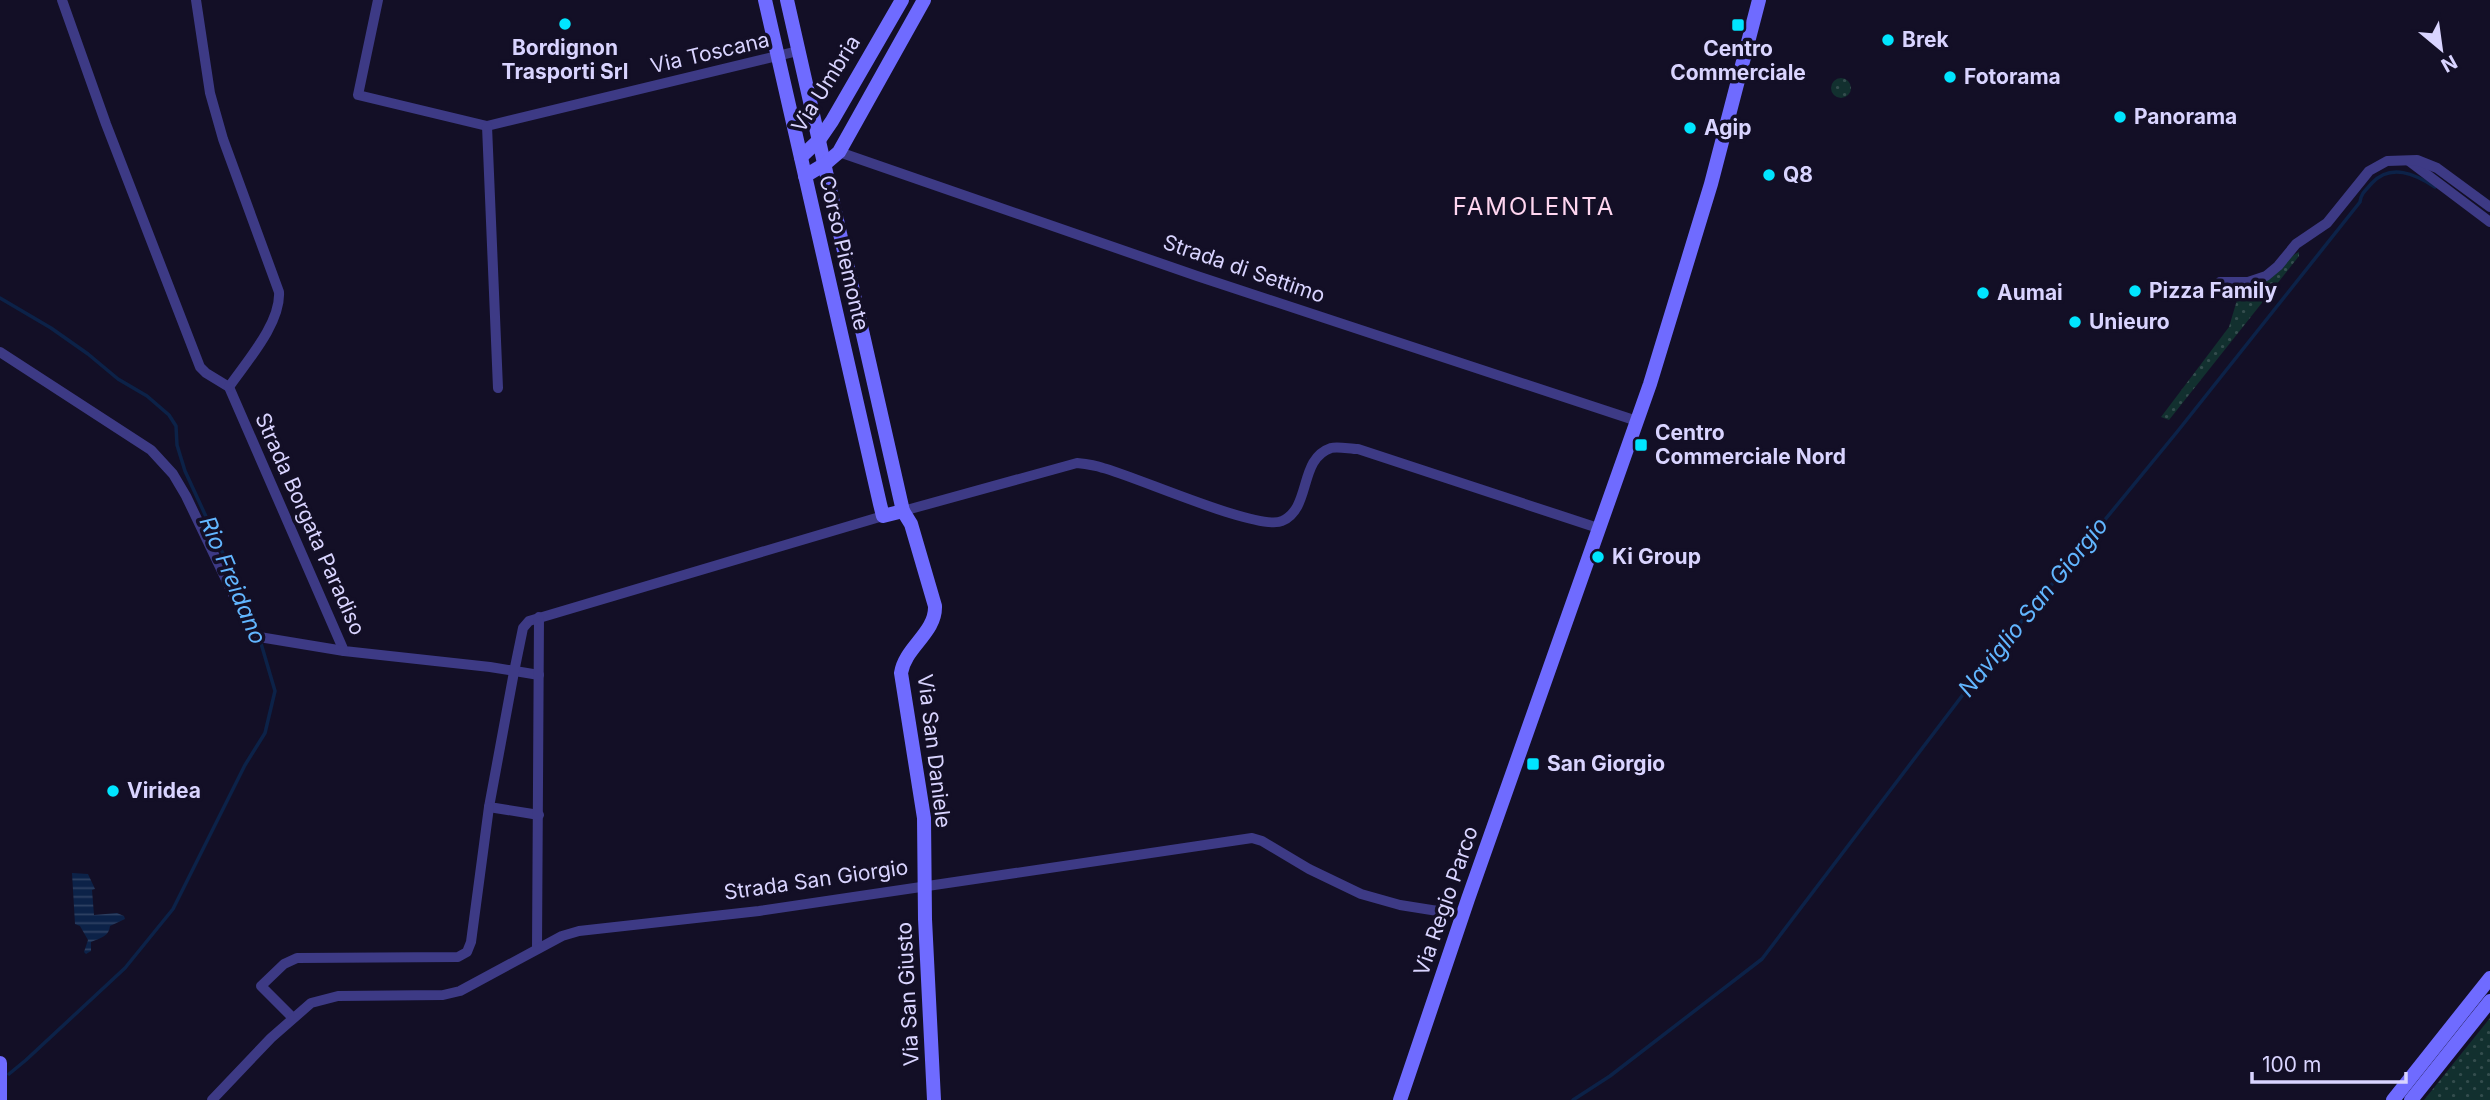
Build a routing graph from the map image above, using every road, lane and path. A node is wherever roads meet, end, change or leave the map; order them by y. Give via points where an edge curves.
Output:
1 (62, 0) edge
2 (196, 0) edge
3 (378, 0) edge
4 (765, 0) edge
5 (787, 0) edge
6 (902, 0) edge
7 (924, 0) edge
8 (1759, 0) edge
9 (884, 31) junction
10 (902, 39) junction
11 (799, 51) junction
12 (778, 57) junction
13 (487, 126) junction
14 (819, 140) junction
15 (839, 152) junction
16 (801, 157) junction
17 (2409, 161) junction
18 (825, 164) junction
19 (805, 176) junction
20 (2490, 207) edge
21 (2490, 222) edge
22 (2223, 278) dead end
23 (0, 352) edge
24 (229, 387) junction
25 (498, 388) dead end
26 (878, 401) junction
27 (858, 406) junction
28 (1637, 421) junction
29 (903, 511) junction
30 (883, 516) junction
31 (1598, 528) junction
32 (539, 617) junction
33 (344, 651) junction
34 (514, 672) junction
35 (539, 675) junction
36 (489, 807) junction
37 (539, 814) junction
38 (925, 886) junction
39 (1463, 915) junction
40 (537, 949) junction
41 (2490, 978) edge
42 (2490, 1001) edge
43 (293, 1018) junction
44 (0, 1063) edge
45 (0, 1100) edge
46 (212, 1100) edge
47 (934, 1100) edge
48 (1401, 1100) edge
49 (2393, 1100) edge
50 (2411, 1100) edge

1 - 24 street via 200,367
2 - 24 street via 210,93 223,139 279,292 276,316
3 - 13 street, Via Toscana via 358,95
4 - 12 street, Corso Piemonte
5 - 11 street, Corso Piemonte
6 - 9 street, Via Umbria
7 - 10 street, Via Umbria
8 - 28 street via 1711,184
9 - 10 street, Via Umbria
9 - 14 street, Via Umbria
10 - 15 street, Via Umbria
11 - 12 street, Via Toscana
11 - 14 street, Corso Piemonte
12 - 13 street, Via Toscana
12 - 16 street, Corso Piemonte
13 - 25 street
14 - 16 street, Via Umbria
14 - 18 street, Corso Piemonte
15 - 18 street, Via Umbria
15 - 28 street, Strada di Settimo
16 - 19 street, Corso Piemonte
17 - 20 street via 2437,168
17 - 21 street
17 - 22 street via 2387,161 2369,171 2328,223 2296,243 2266,276 2254,281
18 - 19 street, Via Umbria
18 - 26 street, Corso Piemonte
19 - 27 street, Corso Piemonte
23 - 33 street via 151,450 173,474 253,636
24 - 33 street, Strada Borgata Paradiso
26 - 27 street
26 - 29 street, Corso Piemonte
27 - 30 street, Corso Piemonte
28 - 31 street
29 - 30 street
29 - 31 street via 1077,463 1268,524 1282,522 1296,511 1314,460 1331,448 1358,449
29 - 38 street, Via San Daniele via 935,607 934,618 905,658 901,673 923,818
30 - 32 street
31 - 39 street, Via Regio Parco
32 - 34 street via 523,628
32 - 35 street
33 - 34 street, Strada Borgata Paradiso
34 - 35 street, Strada Borgata Paradiso
34 - 36 street
35 - 37 street
36 - 37 street
36 - 43 street via 467,952 458,957 297,958 261,986
37 - 40 street
38 - 39 street, Strada San Giorgio via 1252,838 1361,894
38 - 40 street, Strada San Giorgio via 579,931
38 - 47 street, Via San Giusto
39 - 48 street, Via Regio Parco
40 - 43 street, Strada San Giorgio via 460,991 338,996 311,1003
41 - 49 street
42 - 50 street
43 - 46 street, Strada San Giorgio
44 - 45 street

